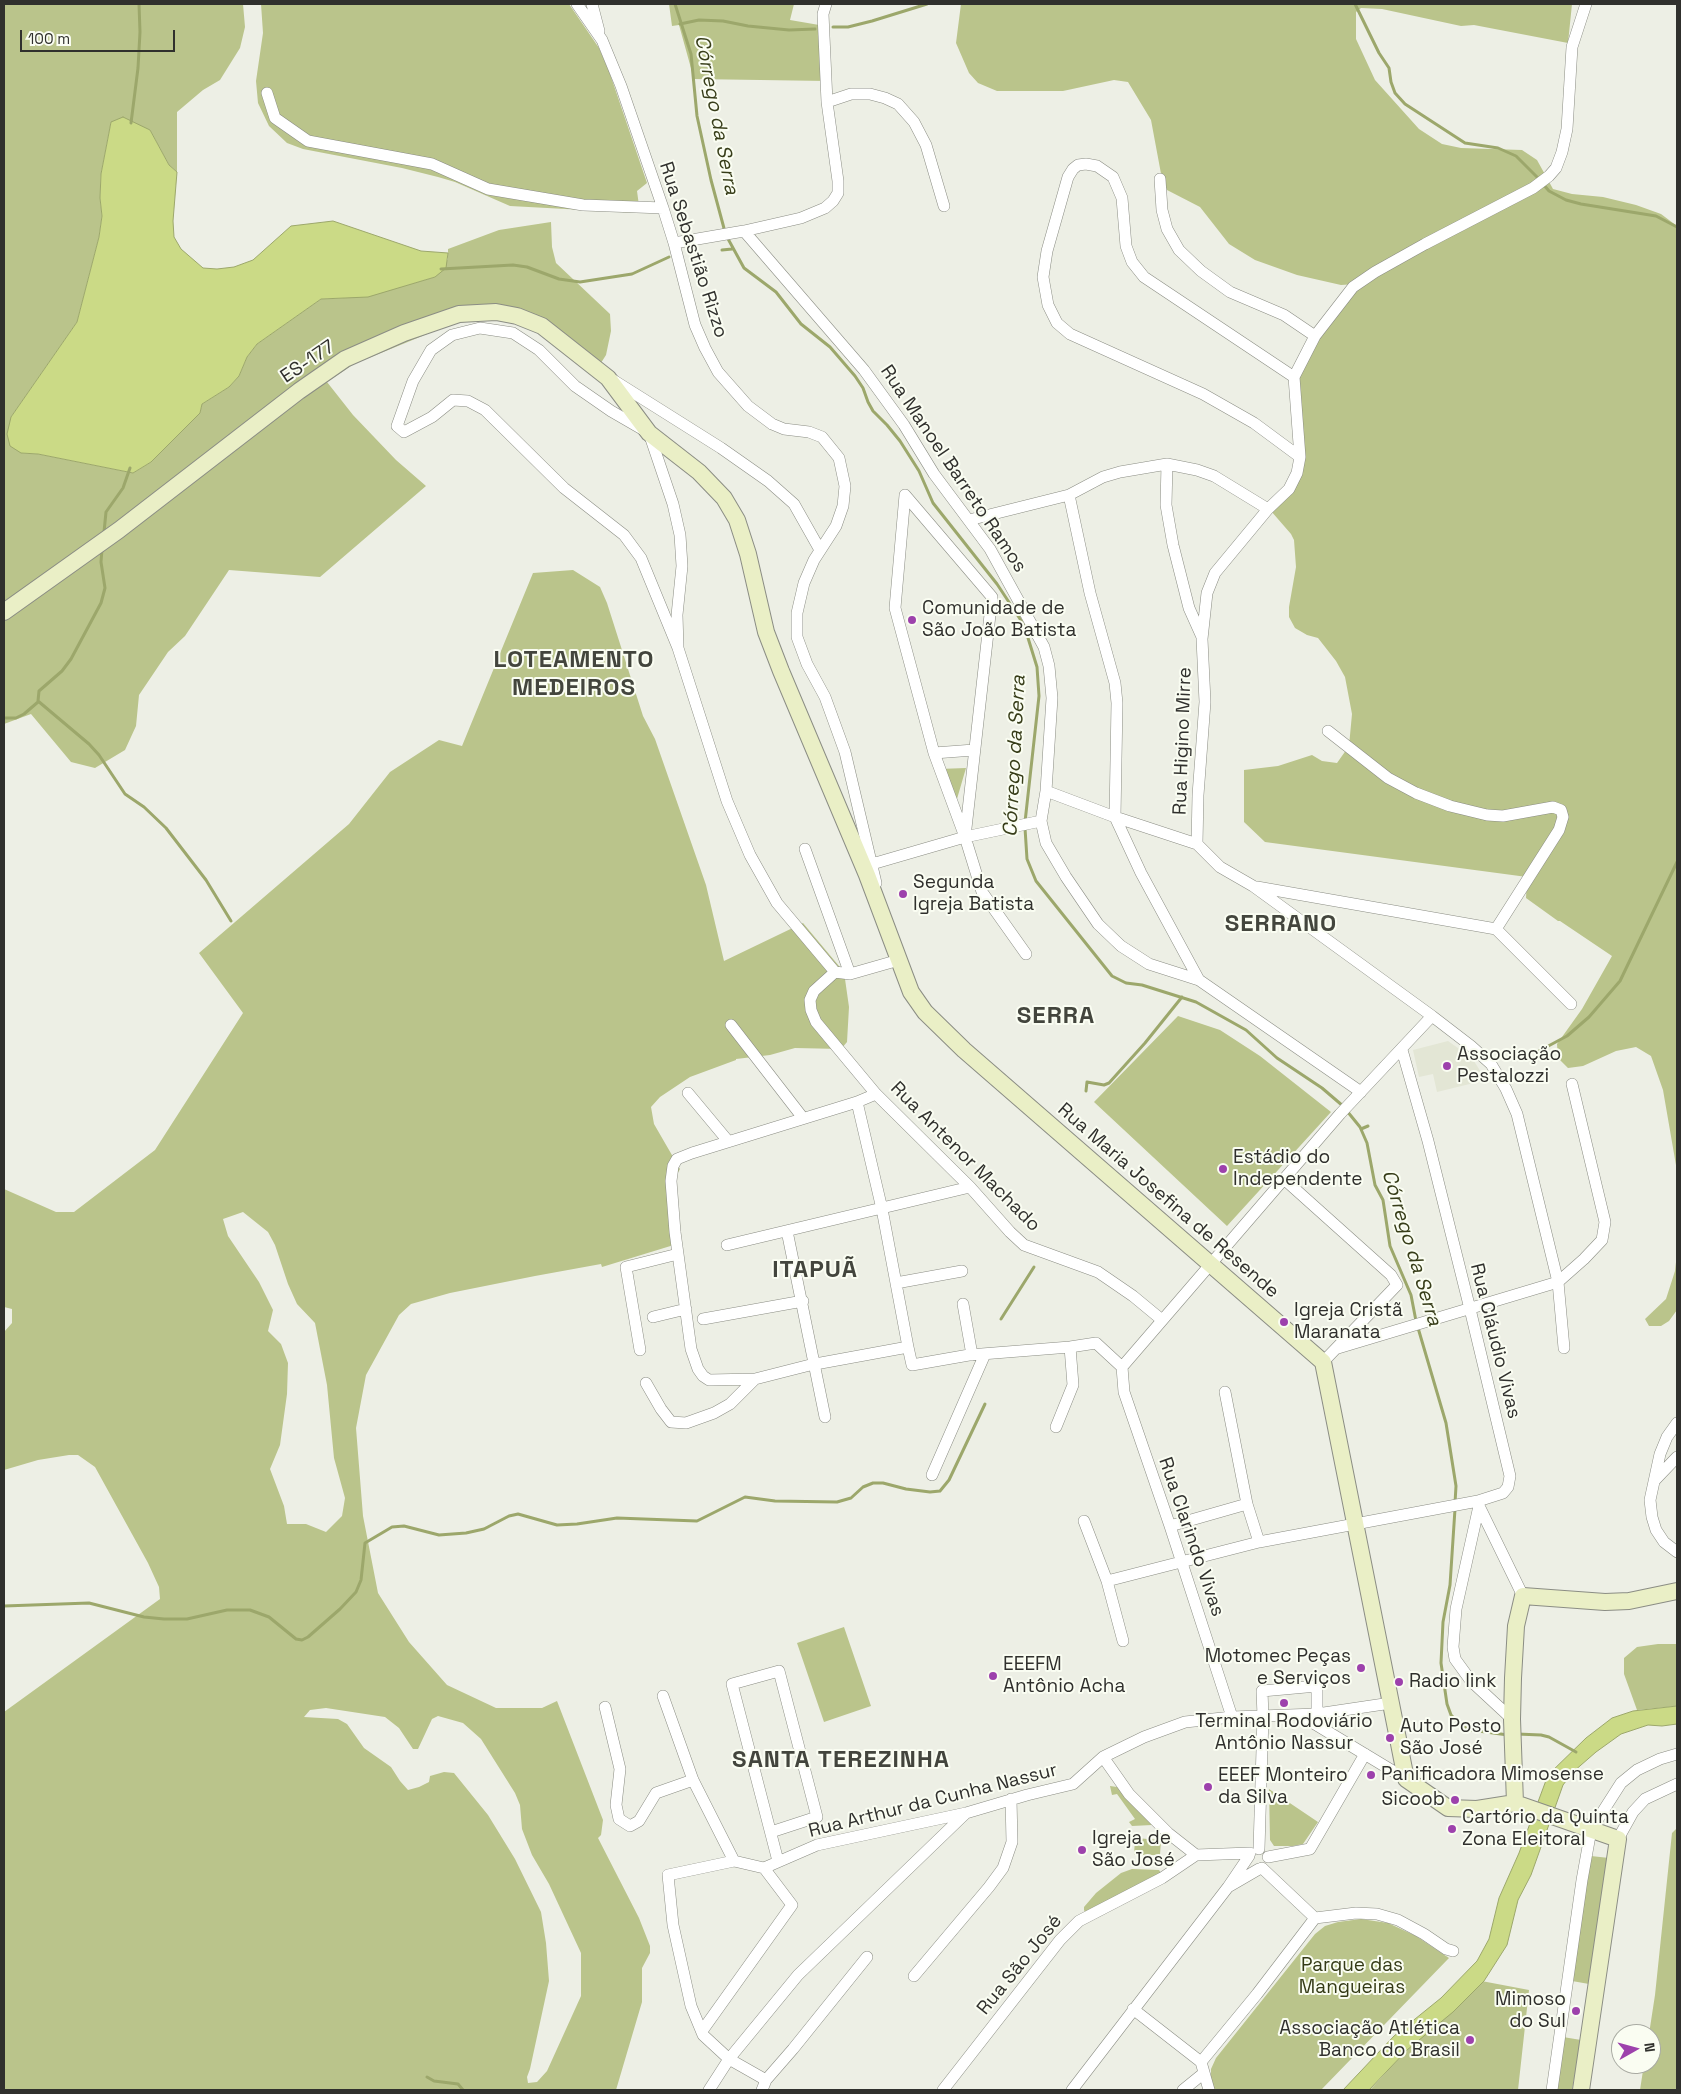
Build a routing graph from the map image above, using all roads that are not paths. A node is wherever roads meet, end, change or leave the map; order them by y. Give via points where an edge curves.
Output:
1 (577, 4) edge
2 (592, 4) edge
3 (826, 4) edge
4 (1586, 4) edge
5 (602, 40) junction
6 (267, 93) dead end
7 (827, 102) junction
8 (1160, 179) dead end
9 (944, 206) dead end
10 (663, 208) junction
11 (738, 232) junction
12 (674, 243) junction
13 (1315, 336) junction
14 (1294, 377) junction
15 (608, 378) junction
16 (648, 433) junction
17 (1300, 458) junction
18 (1167, 464) junction
19 (1070, 496) junction
20 (1268, 509) junction
21 (968, 520) junction
22 (830, 538) joint
23 (820, 550) junction
24 (4, 612) edge
25 (1202, 639) junction
26 (678, 648) junction
27 (1328, 731) dead end
28 (974, 750) junction
29 (934, 752) junction
30 (1046, 792) junction
31 (1115, 817) junction
32 (1041, 821) junction
33 (965, 836) junction
34 (1197, 844) junction
35 (806, 849) dead end
36 (869, 870) junction
37 (1253, 886) junction
38 (1496, 929) junction
39 (1026, 954) dead end
40 (899, 960) junction
41 (835, 972) junction
42 (850, 974) junction
43 (1199, 980) junction
44 (1571, 1004) dead end
45 (1432, 1016) junction
46 (731, 1025) dead end
47 (1402, 1050) junction
48 (1572, 1084) dead end
49 (1361, 1092) junction
50 (688, 1093) dead end
51 (876, 1094) junction
52 (857, 1102) junction
53 (803, 1118) junction
54 (728, 1141) junction
55 (1285, 1180) junction
56 (970, 1187) junction
57 (882, 1209) junction
58 (787, 1231) junction
59 (726, 1245) dead end
60 (678, 1254) junction
61 (1211, 1265) junction
62 (962, 1271) dead end
63 (1558, 1282) junction
64 (896, 1283) junction
65 (802, 1301) junction
66 (963, 1304) dead end
67 (686, 1309) junction
68 (1470, 1309) junction
69 (653, 1317) dead end
70 (703, 1319) dead end
71 (1162, 1320) junction
72 (908, 1347) junction
73 (1070, 1347) junction
74 (1338, 1348) junction
75 (1564, 1348) dead end
76 (640, 1350) dead end
77 (985, 1354) junction
78 (972, 1355) junction
79 (1323, 1362) junction
80 (815, 1364) junction
81 (1122, 1367) junction
82 (755, 1379) junction
83 (646, 1383) dead end
84 (1225, 1392) dead end
85 (824, 1417) dead end
86 (1677, 1423) edge
87 (1056, 1427) dead end
88 (1677, 1457) edge
89 (932, 1475) dead end
90 (1654, 1481) junction
91 (1478, 1503) junction
92 (1247, 1504) junction
93 (1084, 1521) dead end
94 (1356, 1524) junction
95 (1170, 1526) junction
96 (1259, 1542) junction
97 (1677, 1552) edge
98 (1182, 1562) junction
99 (1107, 1581) junction
100 (1677, 1591) edge
101 (1522, 1596) junction
102 (1123, 1642) dead end
103 (663, 1696) dead end
104 (1391, 1704) junction
105 (605, 1707) dead end
106 (1317, 1714) junction
107 (1299, 1715) junction
108 (1263, 1716) junction
109 (1232, 1717) junction
110 (1512, 1729) junction
111 (1365, 1754) junction
112 (1677, 1754) edge
113 (1102, 1757) junction
114 (1406, 1779) junction
115 (693, 1780) junction
116 (1677, 1784) edge
117 (1011, 1799) junction
118 (1521, 1806) junction
119 (966, 1813) junction
120 (1591, 1830) junction
121 (771, 1832) junction
122 (1618, 1839) junction
123 (1252, 1853) junction
124 (1196, 1855) junction
125 (1268, 1857) junction
126 (734, 1861) junction
127 (778, 1861) junction
128 (764, 1868) junction
129 (1260, 1869) junction
130 (1228, 1887) junction
131 (1315, 1918) junction
132 (1452, 1951) dead end
133 (867, 1957) dead end
134 (914, 1976) dead end
135 (1133, 2009) junction
136 (702, 2031) junction
137 (729, 2059) junction
138 (1202, 2068) junction
139 (764, 2085) edge
140 (947, 2089) edge
141 (709, 2090) edge
142 (1072, 2090) edge
143 (1183, 2090) edge
144 (1209, 2090) edge
145 (1552, 2090) edge
146 (1581, 2090) edge

1 - 5 street, Rua Sebastião Rizzo
2 - 5 street
3 - 7 street via 823,14
4 - 13 street via 1572,47 1567,129 1556,168 1533,188 1375,272 1353,287
5 - 10 street, Rua Sebastião Rizzo
6 - 10 street via 275,118 308,141 432,164 488,189 583,205
7 - 9 street via 851,94 870,94 898,104 914,122 926,145
7 - 11 street via 838,181 834,201 801,218
8 - 13 street via 1166,229 1179,250 1230,292 1284,315
10 - 12 street, Rua Sebastião Rizzo
11 - 12 street
11 - 21 street, Rua Manoel Barreto Ramos via 864,370
12 - 22 street, Rua Sebastião Rizzo via 695,325 718,372 748,406 772,424 822,437 839,458 845,486 843,506
13 - 14 street
14 - 17 street, Rua Higino Mirre
14 - 17 street via 1144,277 1132,262 1126,246 1122,198 1113,177 1097,166 1086,164 1072,169 1047,251 1043,277 1048,305 1058,323 1070,334 1203,394 1254,424
15 - 16 main road, ES-177 / ES-177
15 - 23 street via 722,448 768,481 794,504
15 - 24 main road, ES-177 / ES-177 via 542,326 517,316 496,312 459,314 404,333 346,359 299,391 119,530
16 - 26 street via 673,504 680,535 682,566 677,615
16 - 26 street via 575,386 539,350 513,333 480,328 452,335 431,350 413,380 398,426 404,432 432,417 453,400 468,401 486,410 564,488 624,535 641,558
16 - 36 main road, ES-177 via 698,472 724,498 737,520 766,632
17 - 20 street, Rua Higino Mirre via 1289,489
18 - 19 street via 1102,477
18 - 20 street via 1214,476
18 - 25 street, Rua Higino Mirre via 1166,505 1189,608
19 - 21 street
19 - 31 street via 1090,593 1115,682
20 - 25 street, Rua Higino Mirre via 1215,573 1207,594
21 - 30 street, Rua Manoel Barreto Ramos via 990,549 1044,647 1052,698
22 - 23 street, Rua Maria Josefina de Resende
23 - 36 street, Rua Maria Josefina de Resende via 804,583 797,613 797,637 845,752
25 - 34 street, Rua Higino Mirre via 1205,702
26 - 41 street via 726,801 750,855 777,903
27 - 38 street via 1388,778 1450,806 1504,816 1553,807 1560,810 1563,817 1559,830
28 - 29 street
28 - 29 street via 992,596 905,495 895,608
28 - 33 street
29 - 33 street
30 - 31 street
30 - 32 street, Rua Manoel Barreto Ramos
31 - 34 street
31 - 43 street
32 - 33 street
32 - 43 street, Rua Manoel Barreto Ramos via 1046,843 1098,924 1121,946 1149,964
33 - 36 street
33 - 39 street via 982,892
34 - 37 street via 1220,867
35 - 42 street
36 - 40 main road, Rua Maria Josefina de Resende / ES-177
37 - 38 street
37 - 45 street
38 - 44 street
40 - 42 street
40 - 61 main road, Rua Maria Josefina de Resende / ES-177 via 911,992 942,1029
41 - 42 street
41 - 51 street, Rua Antenor Machado via 814,991 810,1000 811,1010 816,1022
43 - 49 street, Rua Manoel Barreto Ramos
45 - 47 street
45 - 63 street via 1491,1064 1506,1089 1517,1114
46 - 53 street
47 - 49 street
47 - 68 street, Rua Cláudio Vivas
48 - 63 street via 1605,1222 1602,1240
49 - 55 street
50 - 54 street
51 - 52 street
51 - 56 street, Rua Antenor Machado
52 - 53 street
52 - 57 street
53 - 54 street
54 - 60 street via 677,1159 673,1166 671,1180
55 - 61 street
55 - 74 street via 1398,1285
56 - 57 street
56 - 71 street, Rua Antenor Machado via 1024,1245 1098,1272
57 - 58 street
57 - 64 street
58 - 59 street
58 - 65 street
60 - 67 street
60 - 76 street via 626,1267
61 - 71 street
61 - 79 main road, Rua Maria Josefina de Resende / ES-177
62 - 64 street
63 - 68 street
63 - 75 street
64 - 72 street
65 - 70 street
65 - 80 street
66 - 78 street
67 - 69 street
67 - 82 street via 691,1349 703,1376 709,1380
68 - 74 street
68 - 91 street, Rua Cláudio Vivas via 1510,1476 1503,1493
71 - 81 street
72 - 78 street via 912,1365
72 - 80 street
73 - 77 street
73 - 81 street via 1096,1343
73 - 87 street via 1073,1385
74 - 79 street
77 - 78 street
77 - 89 street
79 - 94 main road
80 - 82 street
80 - 85 street
81 - 95 street, Rua Clarindo Vivas via 1124,1392
82 - 83 street via 730,1404 686,1423 671,1422
84 - 92 street
86 - 90 street via 1660,1454
88 - 90 street
90 - 97 street via 1650,1500 1656,1530
91 - 94 street, Rua Cláudio Vivas via 1464,1502
91 - 101 street
91 - 110 street via 1456,1609 1453,1647 1455,1659 1471,1682
92 - 95 street
92 - 96 street
93 - 99 street
94 - 96 street, Rua Cláudio Vivas
94 - 104 main road
95 - 98 street, Rua Clarindo Vivas
96 - 98 street, Rua Cláudio Vivas
98 - 99 street, Rua Cláudio Vivas
98 - 109 street, Rua Clarindo Vivas
99 - 102 street
100 - 101 main road via 1605,1602
101 - 110 main road via 1516,1626
103 - 115 street
104 - 106 street, Rua Arthur da Cunha Nassur
104 - 114 main road
105 - 115 street via 620,1769 616,1805 619,1819 630,1826 639,1821 656,1793
106 - 107 street, Rua Arthur da Cunha Nassur
106 - 108 street via 1317,1686 1262,1690
107 - 108 street, Rua Arthur da Cunha Nassur
107 - 111 street
108 - 109 street, Rua Arthur da Cunha Nassur
108 - 123 street
109 - 113 street, Rua Arthur da Cunha Nassur via 1185,1722
110 - 118 main road
111 - 114 street
111 - 125 street via 1310,1849
112 - 120 street via 1637,1770 1621,1783
113 - 117 street, Rua Arthur da Cunha Nassur via 1073,1784
113 - 124 street via 1129,1794 1168,1833
114 - 118 main road via 1448,1808
115 - 126 street
116 - 122 street via 1645,1799 1633,1812
117 - 119 street, Rua Arthur da Cunha Nassur
117 - 134 street via 1012,1842 1003,1868
118 - 120 main road
119 - 127 street, Rua Arthur da Cunha Nassur via 817,1845
119 - 137 street via 798,1975
120 - 122 main road
120 - 145 street
121 - 121 street via 732,1684 779,1670 817,1817
121 - 127 street
122 - 146 main road
123 - 124 street
123 - 125 street via 1264,1852
123 - 129 street via 1250,1865
123 - 130 street
124 - 140 street, Rua São José via 1162,1878 1079,1921 1060,1940
125 - 129 street via 1267,1864
126 - 128 street
126 - 136 street via 668,1875 673,1925 691,2006
127 - 128 street, Rua Arthur da Cunha Nassur
128 - 136 street via 792,1905
129 - 130 street
129 - 131 street
130 - 135 street
131 - 132 street via 1377,1914 1398,1920
131 - 138 street
133 - 139 street
135 - 138 street
135 - 142 street
136 - 137 street
137 - 139 street
137 - 141 street
138 - 143 street
138 - 144 street

